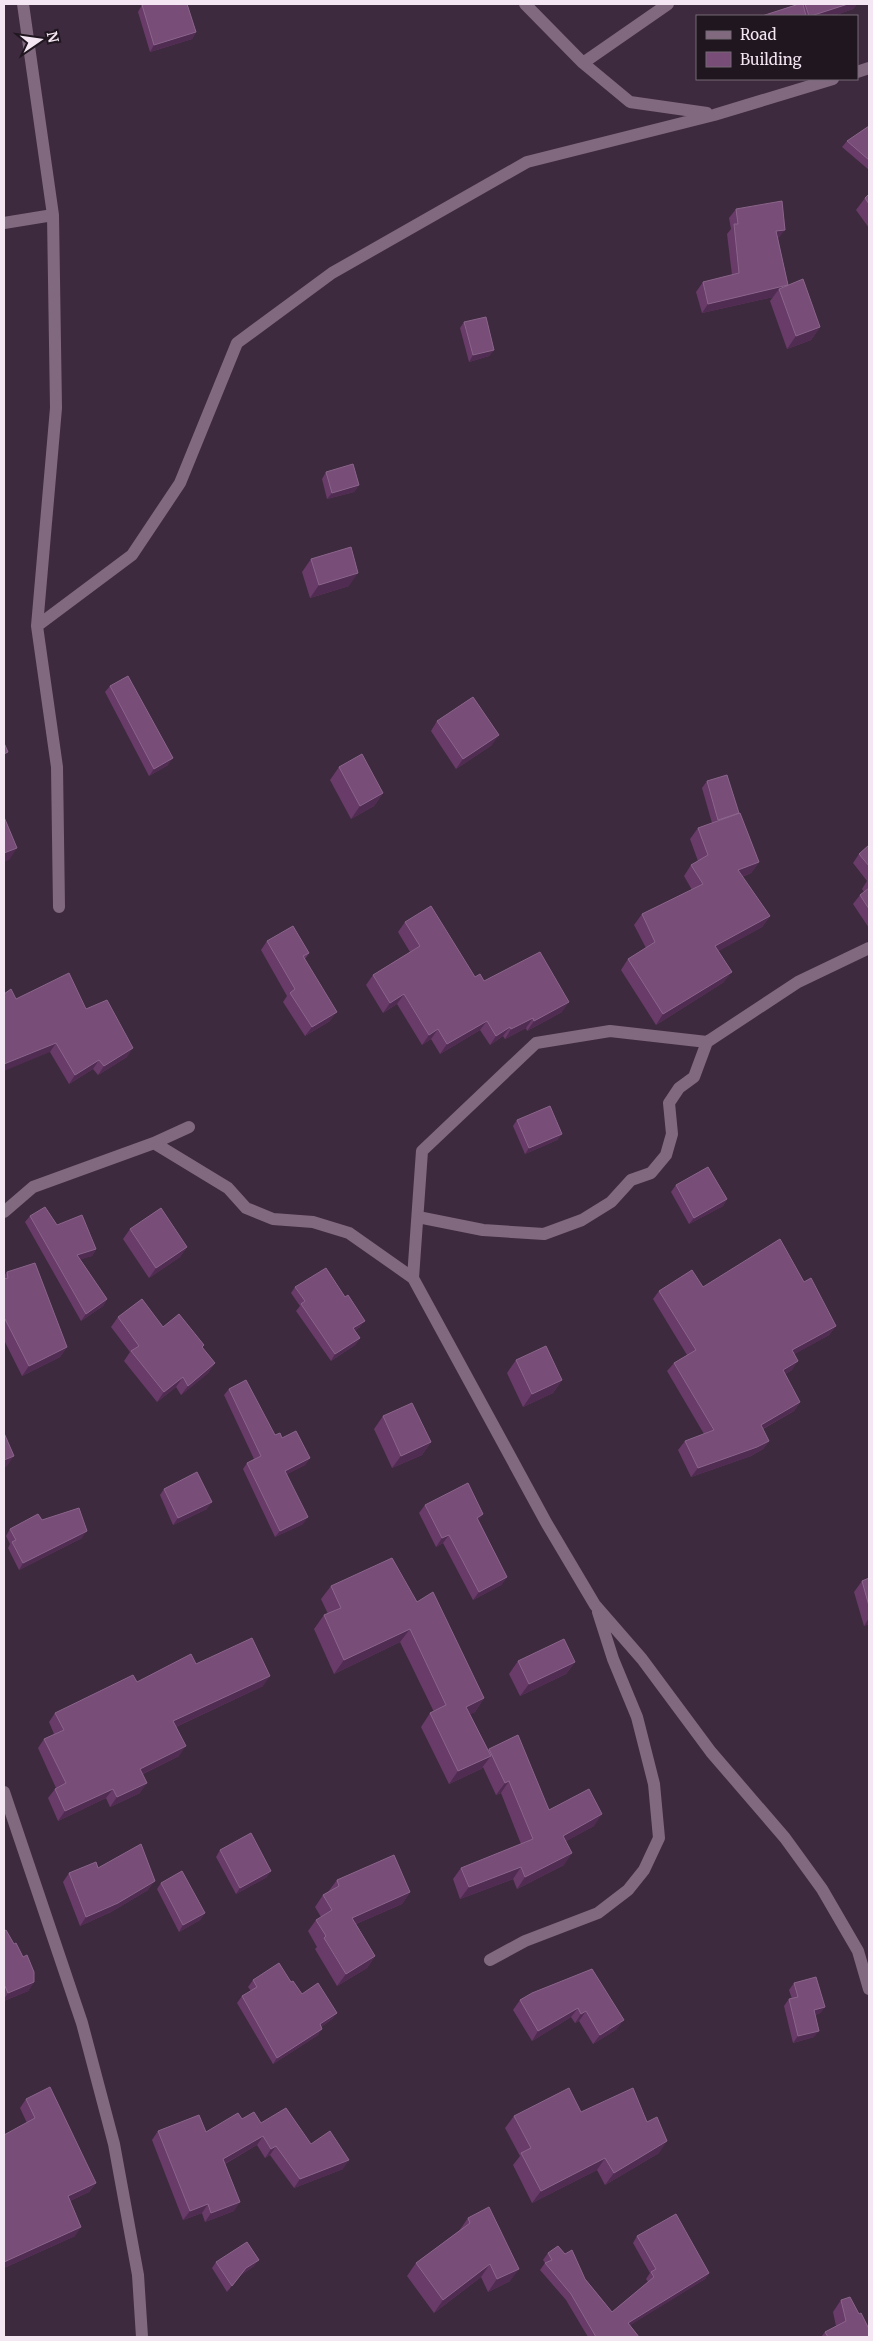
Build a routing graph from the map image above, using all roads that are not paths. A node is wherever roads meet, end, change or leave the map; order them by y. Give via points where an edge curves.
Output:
1 (23, 4) edge
2 (525, 4) edge
3 (668, 4) edge
4 (583, 63) junction
5 (830, 80) edge
6 (714, 114) junction
7 (53, 215) junction
8 (4, 223) edge
9 (38, 626) junction
10 (59, 907) dead end
11 (869, 948) edge
12 (707, 1042) junction
13 (188, 1127) dead end
14 (154, 1143) junction
15 (4, 1212) edge
16 (418, 1218) junction
17 (413, 1278) junction
18 (595, 1605) junction
19 (4, 1792) edge
20 (490, 1960) dead end
21 (869, 1989) edge
22 (142, 2337) edge

1 - 7 street
2 - 4 street
3 - 4 street
4 - 6 street via 630,102
5 - 6 street
6 - 9 street via 527,162 332,273 237,343 180,483 132,555
7 - 8 street
7 - 9 street via 56,408
9 - 10 street via 58,767
11 - 12 street via 798,982
12 - 16 street via 610,1031 536,1043 422,1151
12 - 16 street via 694,1076 679,1088 669,1103 672,1134 666,1155 651,1173 631,1180 611,1202 582,1220 544,1234 483,1230
13 - 14 street
14 - 15 street via 34,1187
14 - 17 street via 228,1188 246,1208 273,1218 313,1222 350,1233
16 - 17 street
17 - 18 street via 547,1524
18 - 20 street via 637,1717 654,1784 660,1838 644,1870 628,1890 598,1913 525,1941
18 - 21 street via 642,1659 711,1752 785,1838 816,1881 858,1951
19 - 22 street via 82,2023 114,2144 138,2275

